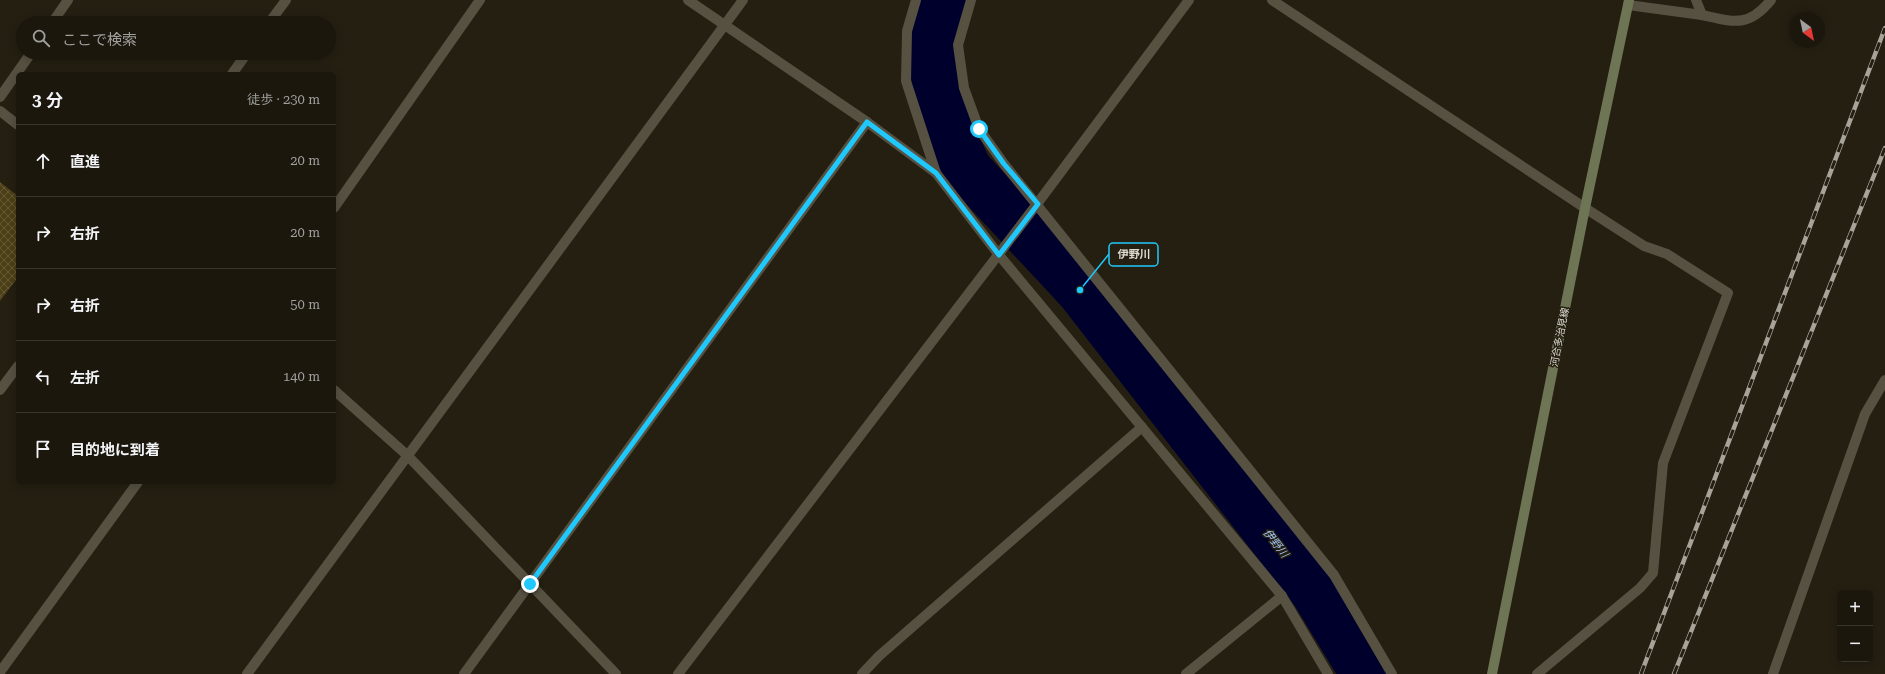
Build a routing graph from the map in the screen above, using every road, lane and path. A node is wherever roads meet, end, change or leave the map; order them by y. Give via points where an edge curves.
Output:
1 (68, 0) edge
2 (286, 0) edge
3 (480, 0) edge
4 (688, 0) edge
5 (743, 0) edge
6 (916, 0) edge
7 (971, 0) edge
8 (1189, 0) edge
9 (1272, 0) edge
10 (1696, 0) edge
11 (1771, 0) edge
12 (1629, 2) edge
13 (57, 16) edge
14 (274, 16) edge
15 (1702, 16) junction
16 (724, 26) junction
17 (26, 60) edge
18 (242, 60) edge
19 (18, 72) edge
20 (233, 72) edge
21 (16, 74) edge
22 (0, 97) edge
23 (0, 111) edge
24 (867, 122) junction
25 (16, 123) edge
26 (936, 173) junction
27 (1038, 204) junction
28 (336, 205) edge
29 (1585, 208) junction
30 (999, 255) junction
31 (16, 369) edge
32 (1885, 380) edge
33 (0, 390) edge
34 (336, 392) edge
35 (1142, 427) junction
36 (408, 456) junction
37 (137, 484) edge
38 (530, 584) junction
39 (1282, 596) junction
40 (0, 672) edge
41 (247, 674) edge
42 (464, 674) edge
43 (616, 674) edge
44 (678, 674) edge
45 (862, 674) edge
46 (1186, 674) edge
47 (1328, 674) edge
48 (1392, 674) edge
49 (1492, 674) edge
50 (1537, 674) edge
51 (1773, 674) edge

1 - 13 street
2 - 14 street
3 - 28 street
4 - 16 street
5 - 16 street
6 - 26 street via 907,31 906,81
7 - 27 street via 958,45 964,88 979,129
8 - 27 street
9 - 29 street
10 - 15 street
11 - 15 street via 1751,19 1734,22
12 - 15 street
12 - 29 main road, 河合多治見線
16 - 24 street
16 - 36 street
17 - 19 street
18 - 20 street
21 - 22 street
23 - 25 street
24 - 26 street
24 - 38 street
26 - 30 street
27 - 30 street
27 - 48 street via 1334,575
29 - 49 main road, 河合多治見線
29 - 50 street via 1644,246 1667,254 1728,293 1663,463 1654,573 1640,588
30 - 35 street
30 - 44 street
31 - 33 street
32 - 51 street via 1865,414
34 - 36 street
35 - 39 street
35 - 45 street via 879,656
36 - 38 street
36 - 41 street
37 - 40 street
38 - 42 street
38 - 43 street
39 - 46 street
39 - 47 street

